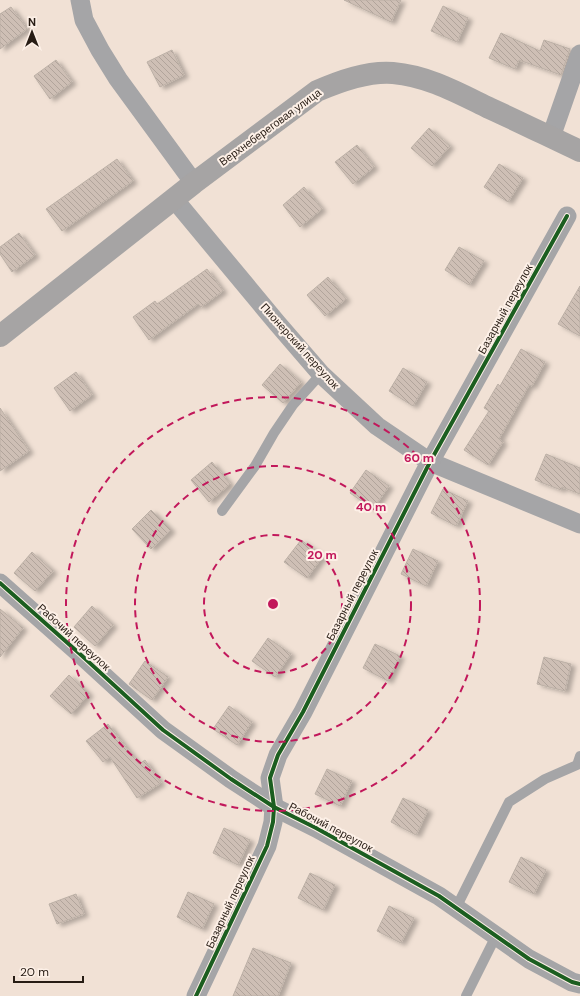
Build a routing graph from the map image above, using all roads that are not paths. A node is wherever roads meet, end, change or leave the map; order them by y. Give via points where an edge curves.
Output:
1 (80, 0) edge
2 (580, 54) edge
3 (551, 137) junction
4 (580, 151) edge
5 (194, 183) junction
6 (174, 199) junction
7 (567, 216) dead end
8 (0, 336) edge
9 (322, 374) junction
10 (430, 462) junction
11 (222, 510) dead end
12 (580, 524) edge
13 (0, 583) edge
14 (580, 756) edge
15 (274, 807) junction
16 (456, 908) junction
17 (496, 936) junction
18 (580, 984) edge
19 (196, 996) edge
20 (466, 996) edge

1 - 5 street via 84,20 118,79
2 - 3 street
3 - 4 street, Верхнебереговая улица
3 - 5 street, Верхнебереговая улица via 442,85 417,76 392,73 364,76 338,82 317,91
5 - 6 street, Верхнебереговая улица
6 - 8 street, Верхнебереговая улица
6 - 9 street, Пионерский переулок
7 - 10 street, Базарный переулок
9 - 10 street, Пионерский переулок via 377,426
9 - 11 lane via 293,405 255,466
10 - 12 street, Пионерский переулок
10 - 15 street, Базарный переулок via 278,755 270,778
13 - 15 street, Рабочий переулок via 163,730
14 - 16 lane via 577,765 545,779 509,802
15 - 16 street, Рабочий переулок via 388,867
15 - 19 street, Базарный переулок via 267,846
16 - 17 street, Рабочий переулок
17 - 18 street, Рабочий переулок via 529,959
17 - 20 lane

